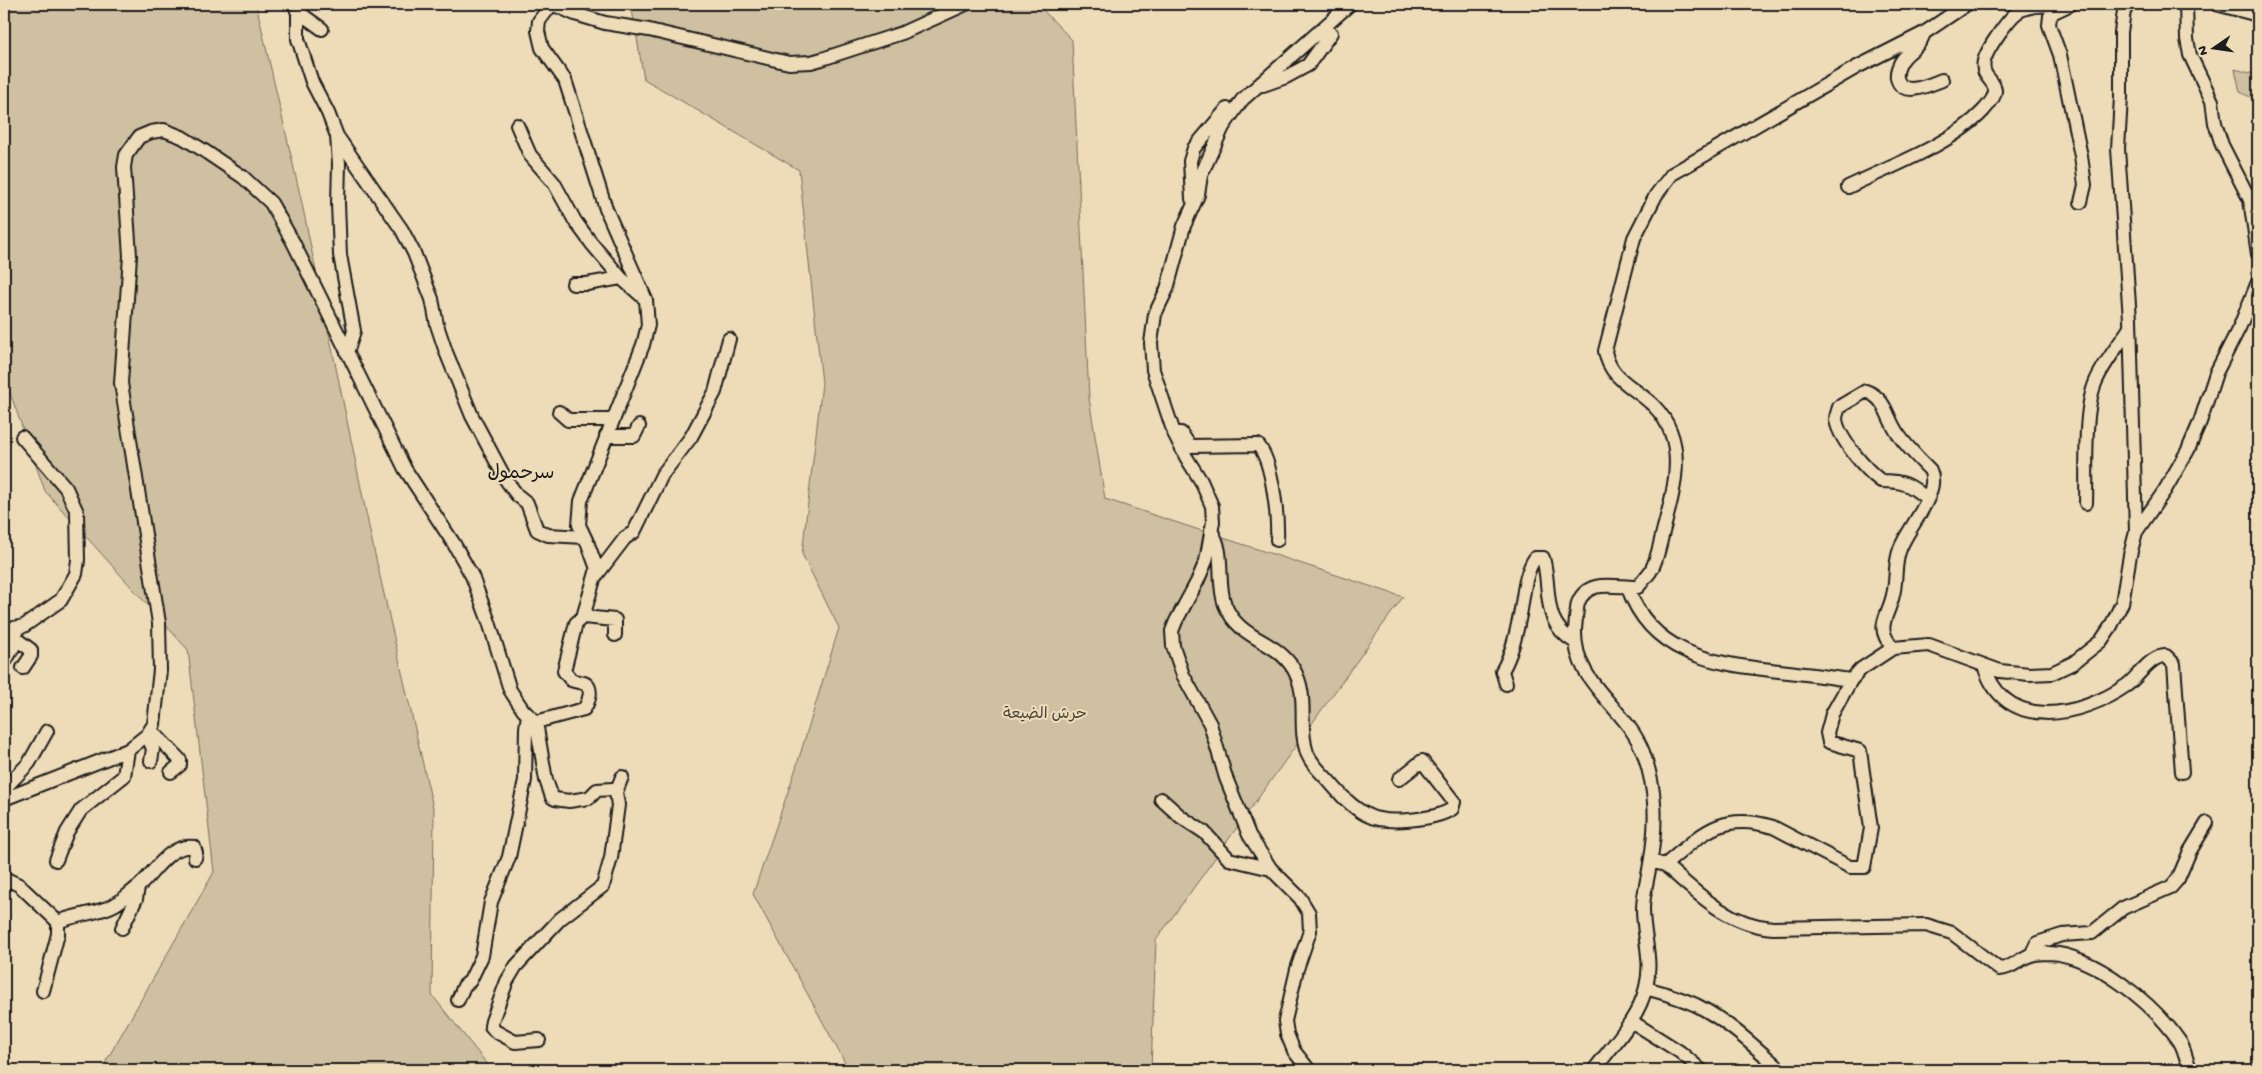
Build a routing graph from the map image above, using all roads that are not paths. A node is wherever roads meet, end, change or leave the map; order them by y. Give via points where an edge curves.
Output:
1 (552, 4) edge
2 (966, 4) edge
3 (1350, 4) edge
4 (1967, 4) edge
5 (2129, 4) edge
6 (2186, 4) edge
7 (2216, 4) edge
8 (2067, 5) edge
9 (297, 7) edge
10 (2258, 15) edge
11 (322, 29) dead end
12 (1331, 33) dead end
13 (1924, 33) junction
14 (1942, 80) dead end
15 (1256, 88) junction
16 (517, 125) dead end
17 (337, 136) junction
18 (1848, 187) dead end
19 (2081, 202) dead end
20 (2258, 254) edge
21 (621, 278) junction
22 (2258, 282) edge
23 (573, 284) dead end
24 (646, 300) junction
25 (2129, 329) junction
26 (729, 338) dead end
27 (348, 352) junction
28 (560, 412) dead end
29 (612, 420) junction
30 (639, 426) dead end
31 (1174, 433) junction
32 (22, 436) dead end
33 (606, 436) junction
34 (1927, 500) junction
35 (2086, 504) dead end
36 (1211, 531) junction
37 (2136, 532) junction
38 (584, 537) junction
39 (1277, 540) dead end
40 (596, 576) junction
41 (1628, 588) junction
42 (583, 617) junction
43 (11, 632) edge
44 (615, 635) dead end
45 (1575, 642) junction
46 (1893, 648) junction
47 (6, 660) dead end
48 (1984, 664) junction
49 (23, 668) dead end
50 (1850, 680) junction
51 (1506, 684) dead end
52 (532, 719) junction
53 (47, 731) dead end
54 (149, 732) junction
55 (128, 750) junction
56 (152, 761) dead end
57 (171, 772) dead end
58 (2182, 772) dead end
59 (622, 776) dead end
60 (1399, 779) dead end
61 (4, 789) edge
62 (616, 792) junction
63 (4, 799) edge
64 (1161, 800) dead end
65 (2207, 824) dead end
66 (195, 858) dead end
67 (56, 860) dead end
68 (1651, 861) junction
69 (1664, 865) junction
70 (1272, 868) junction
71 (4, 878) edge
72 (138, 887) junction
73 (58, 922) junction
74 (122, 928) dead end
75 (2031, 955) junction
76 (1646, 988) junction
77 (43, 991) dead end
78 (458, 1000) dead end
79 (1631, 1021) junction
80 (539, 1040) dead end
81 (1309, 1070) edge
82 (1594, 1070) edge
83 (1702, 1070) edge
84 (1781, 1070) edge
85 (2191, 1070) edge

1 - 2 street via 605,23 794,63 822,59 902,33
1 - 24 street via 539,21 542,48 568,86 606,209
3 - 15 street
4 - 13 street
5 - 25 street via 2124,12 2121,32 2118,149
6 - 20 street via 2190,55 2212,101 2222,145 2250,200
7 - 10 street
8 - 18 street via 2019,10 1993,41 1984,63 1995,87 1995,95 1965,128
8 - 19 street via 2050,16 2049,25 2060,56 2081,156 2085,184
9 - 11 street
9 - 17 street via 298,39 309,75
12 - 15 street via 1308,65
13 - 14 street via 1920,44 1898,68 1898,82 1909,89
13 - 41 street via 1858,67 1672,174 1648,210 1634,238 1605,351 1606,360 1614,375 1640,392 1664,417 1672,433 1676,460 1671,500 1650,571 1638,587
15 - 31 street via 1242,100 1218,136 1201,175 1198,195 1184,226 1167,289 1154,314 1153,370
16 - 21 street via 530,155 554,183 592,244
17 - 27 street via 340,255 354,331
17 - 38 street via 402,230 427,285 446,352 481,437 502,473 527,503 537,530 548,535
21 - 23 street
21 - 24 street
22 - 37 street via 2216,373 2188,450
24 - 29 street via 648,325 643,345
25 - 35 street via 2092,392
25 - 37 street
26 - 40 street via 715,392 699,422 662,475 634,532 625,538
27 - 52 street via 404,468 472,576 506,684
27 - 54 street via 271,203 243,177 182,137 164,130 139,137 126,155 124,167 130,256 121,383 159,623 159,684 154,724
28 - 29 street via 568,420
29 - 33 street
30 - 33 street via 634,436
31 - 36 street via 1212,506
31 - 39 street via 1181,433 1190,446 1258,445 1272,479 1278,510
32 - 43 street via 66,488 77,512 78,542 76,574 65,596 55,606
33 - 38 street via 581,501 579,524
34 - 34 street via 1933,476 1898,435 1883,402 1866,391 1839,407 1836,418 1843,437 1870,474 1881,481 1906,483
34 - 46 street via 1903,541 1897,559 1894,591 1882,626 1886,640
36 - 60 street via 1218,540 1223,598 1233,621 1282,655 1300,683 1306,748 1317,769 1350,804 1369,816 1417,820 1442,815 1452,809 1454,802 1450,795 1422,761
36 - 70 street via 1206,561 1172,631 1173,646 1183,675 1210,724 1238,811 1249,835
37 - 48 street via 2122,603 2101,641 2088,653 2052,673 2014,673
38 - 40 street via 597,569
40 - 42 street
41 - 45 street via 1598,586 1586,591 1577,608
41 - 50 street via 1639,611 1656,632 1694,655 1736,666
42 - 44 street via 614,620
42 - 52 street via 576,623 564,671 572,680 589,687 588,703 584,709
43 - 47 street via 15,644
43 - 49 street via 31,650
45 - 51 street via 1568,638 1550,613 1546,569 1543,558 1536,558 1523,590 1509,658 1502,671
45 - 68 street via 1588,679 1625,721 1642,752 1656,810
46 - 48 street via 1929,645
46 - 50 street
48 - 58 street via 1989,681 2010,704 2054,714 2082,707 2112,694 2140,674 2152,660 2166,656 2174,664
50 - 69 street via 1832,714 1828,734 1829,742 1860,751 1871,828 1864,867 1850,867 1760,823 1736,821 1716,827
52 - 62 street via 552,797 569,801 589,798 597,790 612,789
52 - 78 street via 526,728 525,780 509,857 491,902 482,956
53 - 61 street via 28,763
54 - 55 street
54 - 56 street
54 - 57 street via 180,760 180,765
55 - 63 street
55 - 67 street via 124,776 81,810 67,832
59 - 62 street
62 - 80 street via 618,804 611,858 603,886 560,919 516,966 492,1021 495,1031 516,1042
64 - 70 street via 1204,832 1229,859
65 - 75 street via 2171,887 2123,908 2092,933 2062,935 2037,943
66 - 72 street via 194,847 176,850
68 - 69 street
68 - 76 street via 1643,907 1650,965
69 - 75 street via 1707,902 1753,925 1773,928 1926,925 1952,933 1999,969
70 - 81 street via 1300,898 1309,913 1310,931 1285,1021 1294,1051
71 - 73 street via 19,885
72 - 73 street via 114,905
72 - 74 street
73 - 77 street via 58,934
75 - 85 street via 2069,956 2104,971 2165,1023 2181,1043
76 - 79 street
76 - 84 street via 1685,1000 1709,1012
79 - 82 street
79 - 83 street

